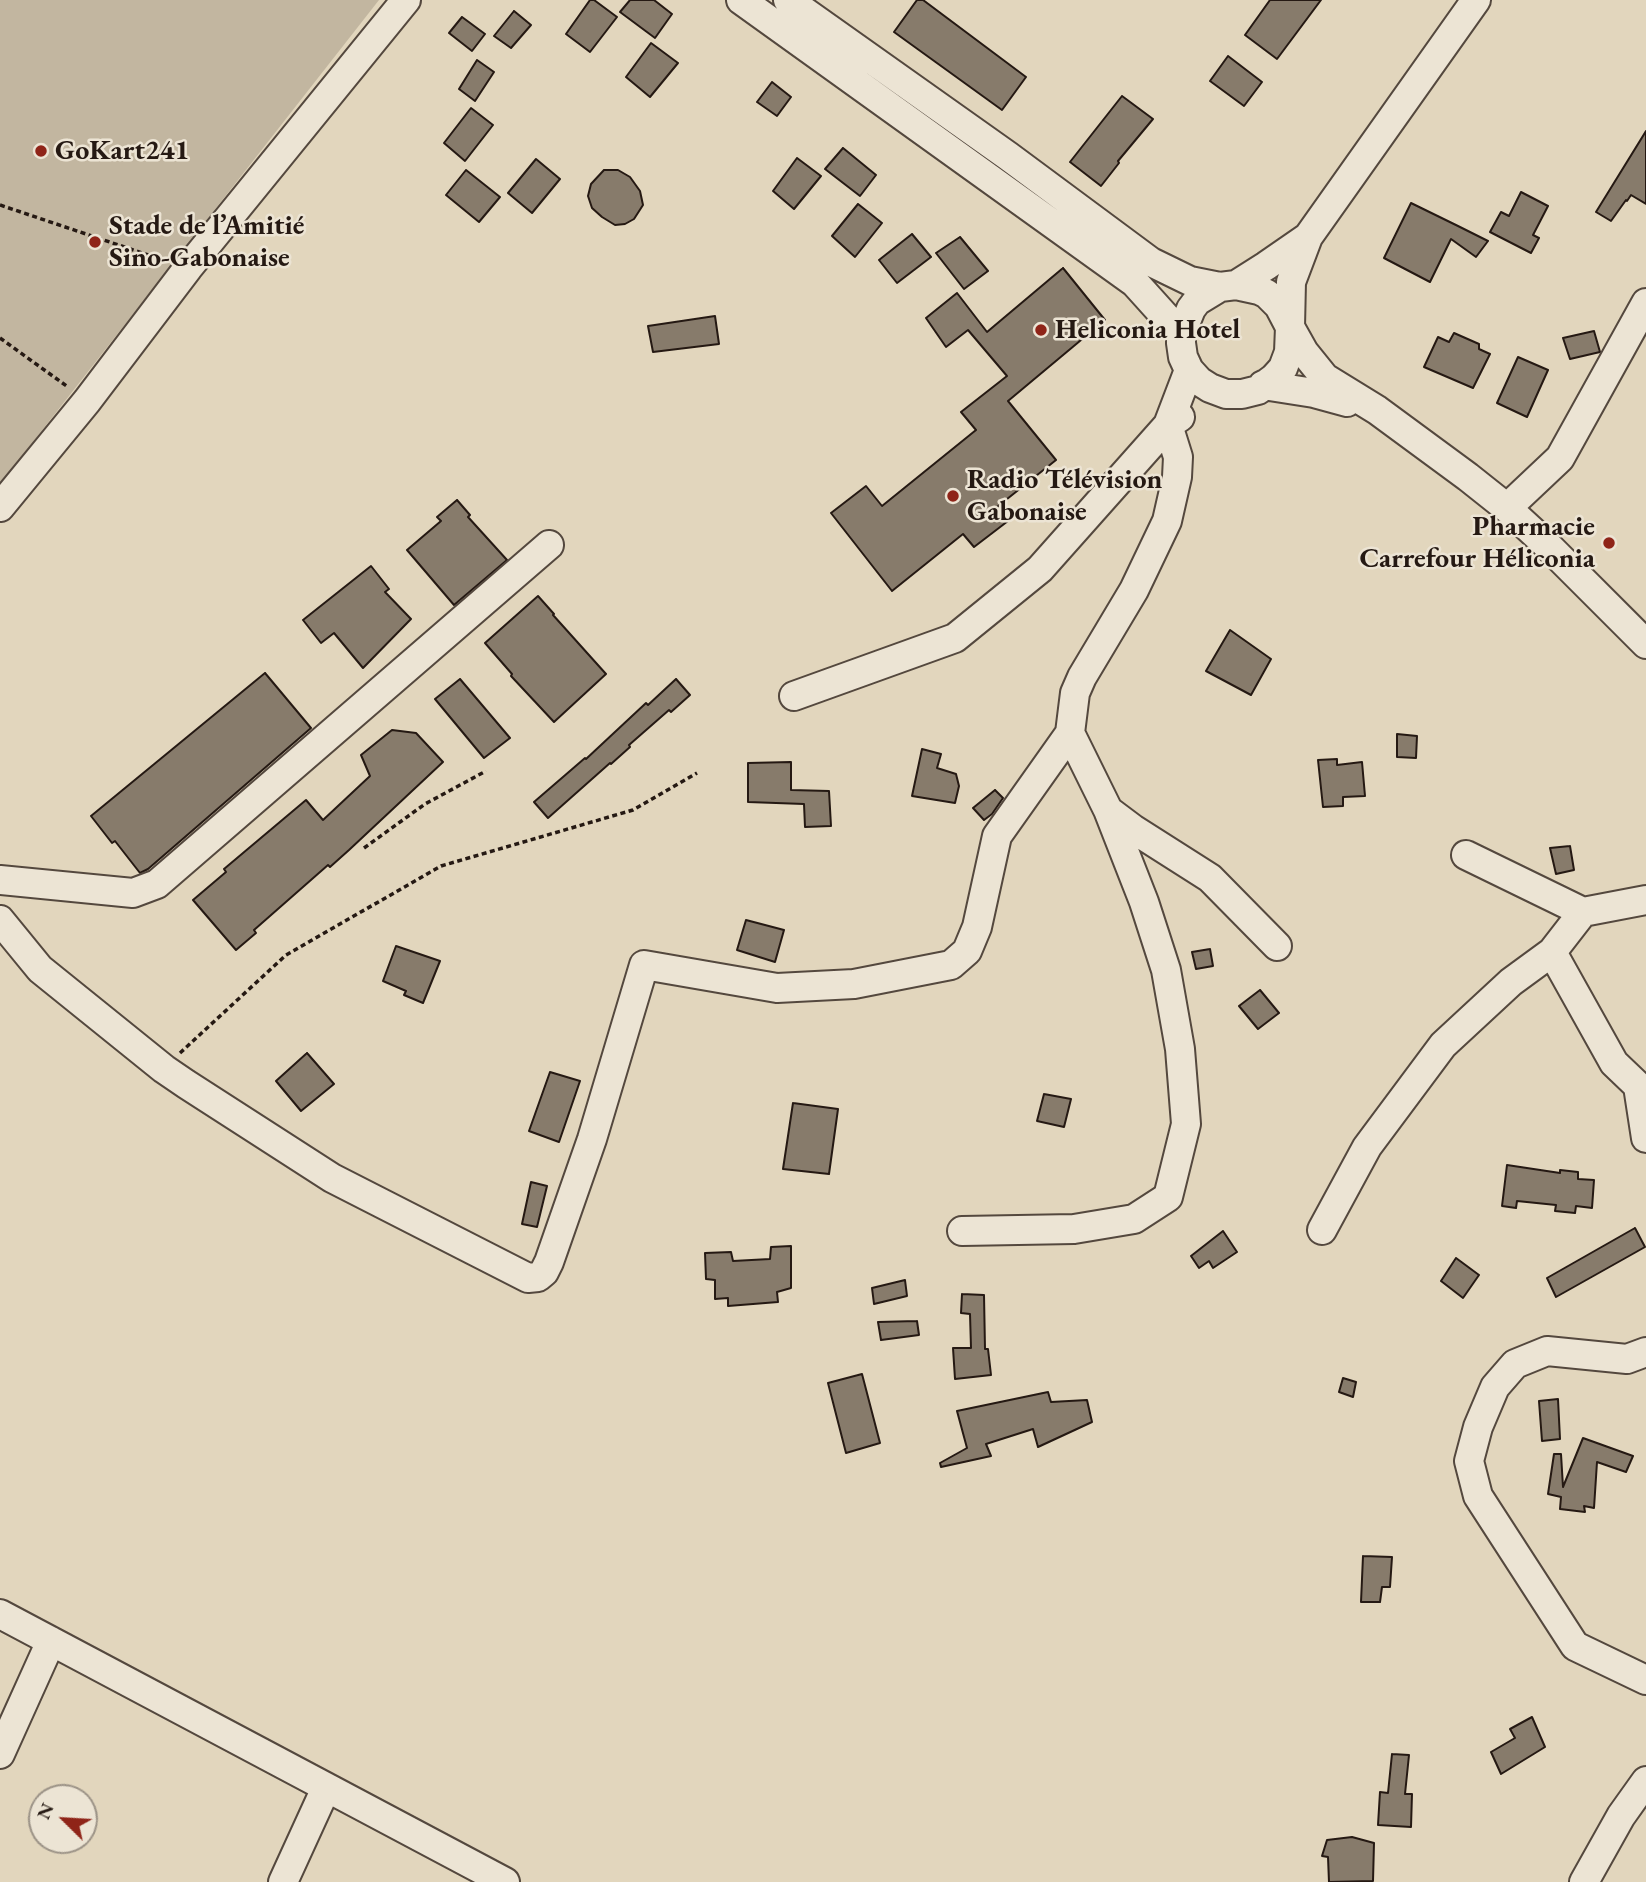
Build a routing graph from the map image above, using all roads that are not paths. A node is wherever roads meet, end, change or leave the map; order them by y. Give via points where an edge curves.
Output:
1 (406, 0) edge
2 (741, 0) edge
3 (788, 0) edge
4 (1476, 0) edge
5 (1308, 237) junction
6 (1228, 286) junction
7 (1646, 303) edge
8 (1290, 327) junction
9 (1181, 334) junction
10 (1189, 370) junction
11 (1264, 386) junction
12 (1216, 391) junction
13 (1377, 410) junction
14 (1168, 425) junction
15 (0, 507) edge
16 (1507, 508) junction
17 (548, 545) dead end
18 (1644, 639) edge
19 (794, 696) dead end
20 (1070, 733) junction
21 (1108, 810) junction
22 (1466, 855) dead end
23 (0, 880) edge
24 (1646, 900) edge
25 (1583, 912) junction
26 (0, 920) edge
27 (1277, 946) dead end
28 (1552, 952) junction
29 (1642, 1087) edge
30 (1646, 1138) edge
31 (1322, 1230) dead end
32 (962, 1231) dead end
33 (1646, 1352) edge
34 (0, 1614) edge
35 (51, 1641) junction
36 (1646, 1680) edge
37 (0, 1754) edge
38 (1646, 1781) edge
39 (326, 1788) junction
40 (283, 1882) edge
41 (505, 1882) edge
42 (1584, 1882) edge

1 - 15 street
2 - 9 street via 1135,283
3 - 6 street via 1151,262 1190,281
4 - 5 street
5 - 6 street via 1266,267
5 - 8 street via 1291,282
6 - 8 street via 1267,294
6 - 9 street via 1197,301
7 - 16 street via 1560,458
8 - 11 street via 1283,368
8 - 13 street via 1325,378
9 - 10 street
10 - 12 street
10 - 14 street
11 - 12 street via 1242,394
11 - 13 street via 1314,393
12 - 14 street
13 - 16 street
14 - 19 street via 1040,569 955,638
14 - 20 street via 1178,457 1167,521 1134,590 1082,677
16 - 18 street
17 - 23 street via 157,884 133,893
20 - 21 street
20 - 26 street via 997,836 977,927 967,951 951,965 853,984 777,988 644,965 592,1139 549,1262 538,1277 528,1278 332,1178 163,1069 40,968
21 - 27 street via 1210,877
21 - 32 street via 1166,970 1180,1049 1186,1125 1168,1197 1134,1219 1074,1229
22 - 25 street
24 - 25 street
25 - 28 street
28 - 29 street via 1614,1063
28 - 31 street via 1511,982 1443,1045 1367,1147
29 - 30 street
33 - 36 street via 1627,1359 1547,1351 1515,1364 1495,1387 1469,1461 1478,1496 1575,1646
34 - 35 street
35 - 37 street
35 - 39 street
38 - 42 street
39 - 40 street
39 - 41 street

